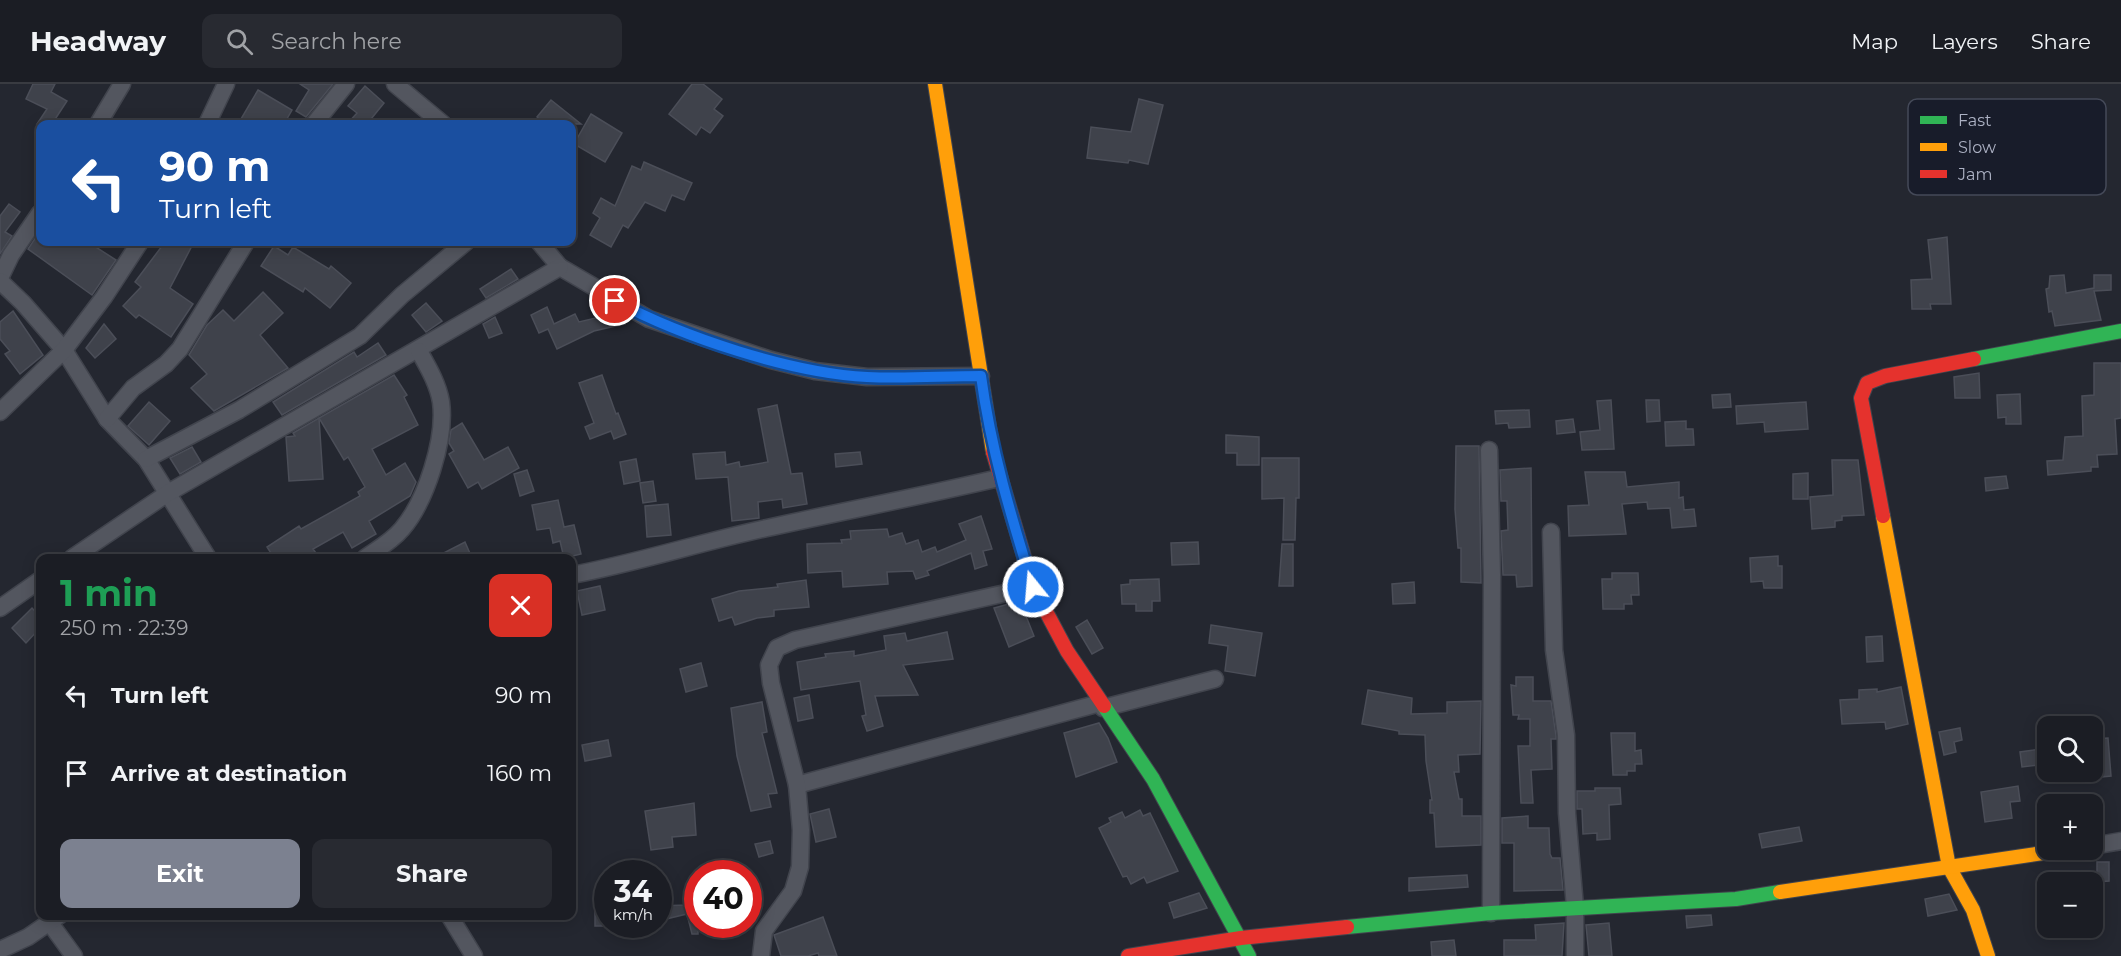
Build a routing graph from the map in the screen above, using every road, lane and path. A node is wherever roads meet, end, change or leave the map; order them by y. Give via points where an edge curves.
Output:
1 (226, 84) edge
2 (346, 84) edge
3 (395, 84) edge
4 (935, 84) edge
5 (116, 86) edge
6 (100, 120) edge
7 (209, 120) edge
8 (317, 120) edge
9 (438, 120) edge
10 (36, 219) edge
11 (137, 246) edge
12 (244, 246) edge
13 (461, 246) edge
14 (542, 246) edge
15 (560, 267) junction
16 (0, 279) edge
17 (2121, 331) edge
18 (64, 350) junction
19 (419, 351) junction
20 (981, 376) junction
21 (0, 412) edge
22 (107, 419) junction
23 (1489, 450) dead end
24 (146, 459) junction
25 (999, 478) junction
26 (168, 493) junction
27 (1551, 532) dead end
28 (78, 554) edge
29 (206, 554) edge
30 (370, 554) edge
31 (576, 574) edge
32 (36, 583) edge
33 (1033, 587) junction
34 (0, 608) edge
35 (1215, 679) dead end
36 (1102, 706) junction
37 (797, 785) junction
38 (2121, 841) edge
39 (2103, 844) edge
40 (2037, 854) edge
41 (1949, 867) junction
42 (1575, 907) junction
43 (1491, 913) junction
44 (53, 920) edge
45 (56, 920) edge
46 (452, 920) edge
47 (1241, 938) junction
48 (0, 950) edge
49 (74, 956) edge
50 (474, 956) edge
51 (761, 956) edge
52 (1128, 956) edge
53 (1249, 956) edge
54 (1575, 956) edge
55 (1988, 956) edge

1 - 7 street
2 - 8 street
3 - 9 street
4 - 20 street
5 - 6 street
10 - 16 street
11 - 18 street
12 - 22 street via 180,350 133,388
13 - 24 street via 360,336 239,410
14 - 15 street
15 - 19 street
15 - 20 street via 649,319 771,360 815,371 867,377
16 - 18 street
17 - 41 street via 1885,376 1867,383 1861,398
18 - 21 street
18 - 22 street
19 - 26 street
19 - 30 street via 432,374 441,403 441,426 429,480 403,528
20 - 25 street
22 - 24 street
23 - 43 street
24 - 26 street
25 - 31 street
25 - 33 street
26 - 28 street
26 - 29 street
27 - 42 street via 1554,650 1566,735 1567,813
32 - 34 street
33 - 36 street
33 - 37 street via 795,640 777,648 769,665 771,683
35 - 36 street
36 - 37 street
36 - 47 street via 1153,779 1211,890
37 - 51 street via 801,830 798,880 764,931
38 - 39 street
40 - 41 street
41 - 42 street via 1736,899
41 - 55 street via 1973,908
42 - 43 street
42 - 54 street
43 - 47 street
44 - 48 street
45 - 49 street
46 - 50 street
47 - 52 street
47 - 53 street

